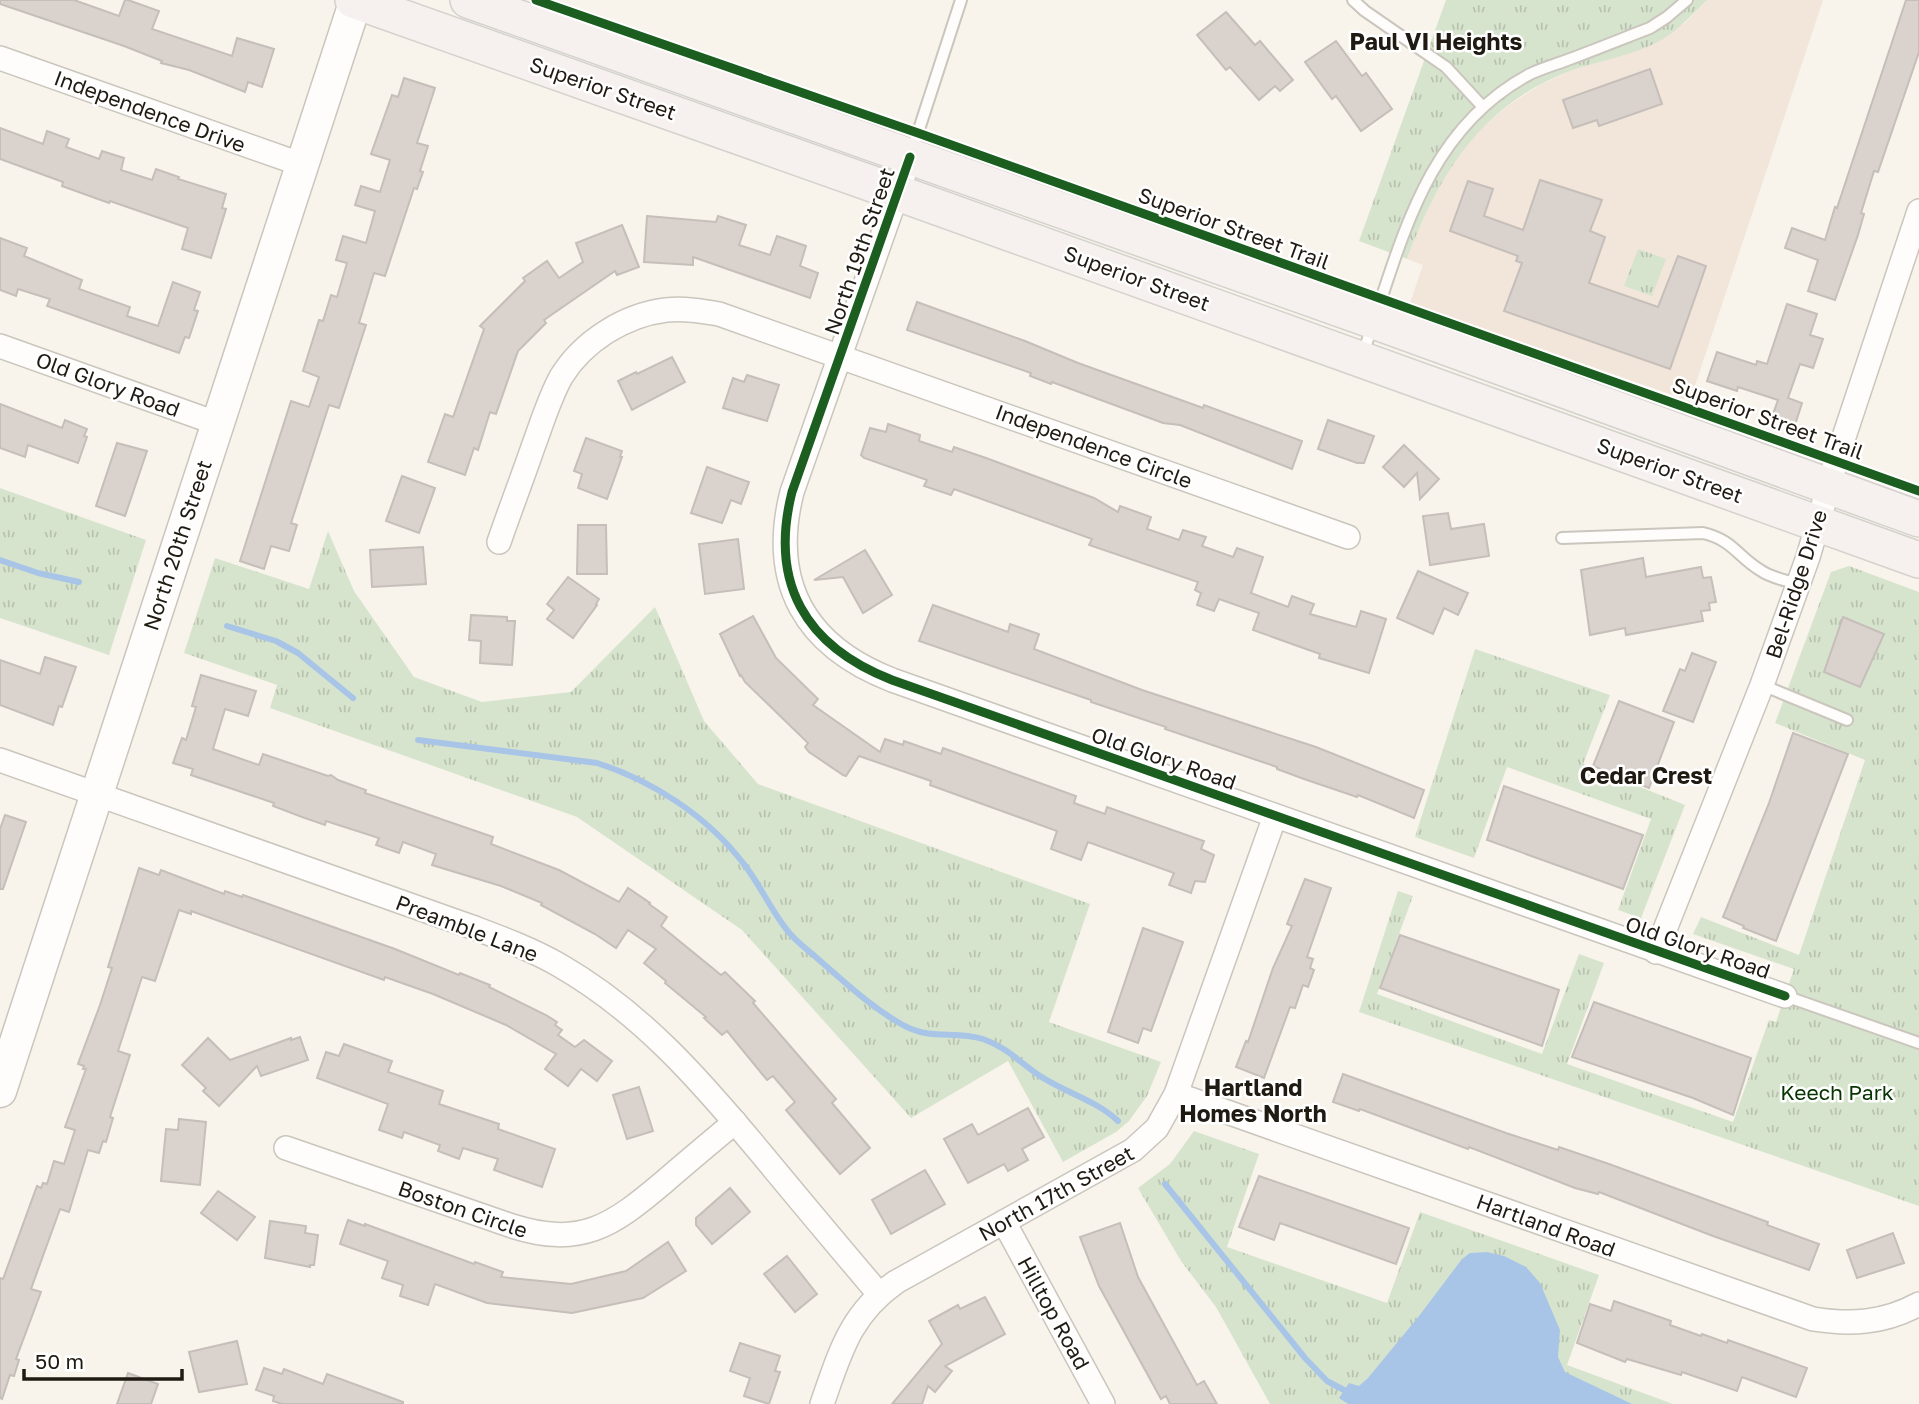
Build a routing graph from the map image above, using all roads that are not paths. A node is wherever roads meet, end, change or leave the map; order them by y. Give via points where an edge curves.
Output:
1 (355, 0) edge
2 (468, 0) edge
3 (961, 0) edge
4 (1353, 0) edge
5 (1687, 0) edge
6 (0, 58) edge
7 (1483, 107) junction
8 (910, 158) junction
9 (300, 164) junction
10 (898, 193) junction
11 (1919, 211) edge
12 (1374, 321) junction
13 (0, 346) edge
14 (840, 356) junction
15 (1361, 359) junction
16 (216, 423) junction
17 (1828, 487) junction
18 (1919, 519) edge
19 (1817, 523) junction
20 (1348, 537) dead end
21 (1562, 538) dead end
22 (499, 542) dead end
23 (1919, 560) edge
24 (1798, 583) junction
25 (1762, 685) junction
26 (1847, 720) dead end
27 (0, 760) edge
28 (98, 794) junction
29 (1275, 816) junction
30 (1656, 952) junction
31 (1785, 996) joint
32 (1919, 1043) edge
33 (7, 1046) edge
34 (0, 1091) edge
35 (1176, 1094) junction
36 (735, 1122) junction
37 (286, 1148) dead end
38 (1004, 1222) junction
39 (879, 1294) junction
40 (1919, 1304) edge
41 (822, 1404) edge
42 (1103, 1404) edge

1 - 9 street, North 20th Street
1 - 10 main road, Superior Street
2 - 8 main road, Superior Street
3 - 8 lane, North 19th Street
4 - 7 lane via 1446,67
5 - 7 lane via 1650,28 1532,73
6 - 9 street, Independence Drive
7 - 12 lane via 1433,167 1402,237
8 - 10 street, North 19th Street
8 - 12 main road, Superior Street
9 - 16 street, North 20th Street
10 - 14 street, North 19th Street
10 - 15 main road, Superior Street
11 - 17 street, Bel-Ridge Drive
12 - 15 lane
12 - 17 main road, Superior Street
13 - 16 street, Old Glory Road
14 - 20 street, Independence Circle
14 - 22 street, Independence Circle via 719,314 692,310 666,310 616,327 594,340 561,379
14 - 29 street, Old Glory Road via 785,519 784,546 796,597 825,640 845,657 892,680
15 - 19 main road, Superior Street
16 - 28 street, North 20th Street
17 - 18 main road, Superior Street
17 - 19 street, Bel-Ridge Drive
19 - 23 main road, Superior Street
19 - 24 street, Bel-Ridge Drive
21 - 24 lane via 1703,533 1720,537 1758,570
24 - 25 street, Bel-Ridge Drive
25 - 26 lane
25 - 30 street, Bel-Ridge Drive
27 - 28 street, Preamble Lane
28 - 33 street, North 20th Street
28 - 36 street, Preamble Lane via 472,927 559,965 648,1030
29 - 30 street, Old Glory Road
29 - 35 street, North 17th Street
30 - 31 street, Old Glory Road
31 - 32 lane
33 - 34 street, North 20th Street
35 - 38 street, North 17th Street via 1157,1128 1133,1150
35 - 40 street, Hartland Road via 1813,1319 1866,1322
36 - 37 street, Boston Circle via 616,1220 567,1235 521,1229
36 - 39 street, Preamble Lane
38 - 39 street, North 17th Street
38 - 42 street, Hilltop Road
39 - 41 street, North 17th Street via 849,1332

